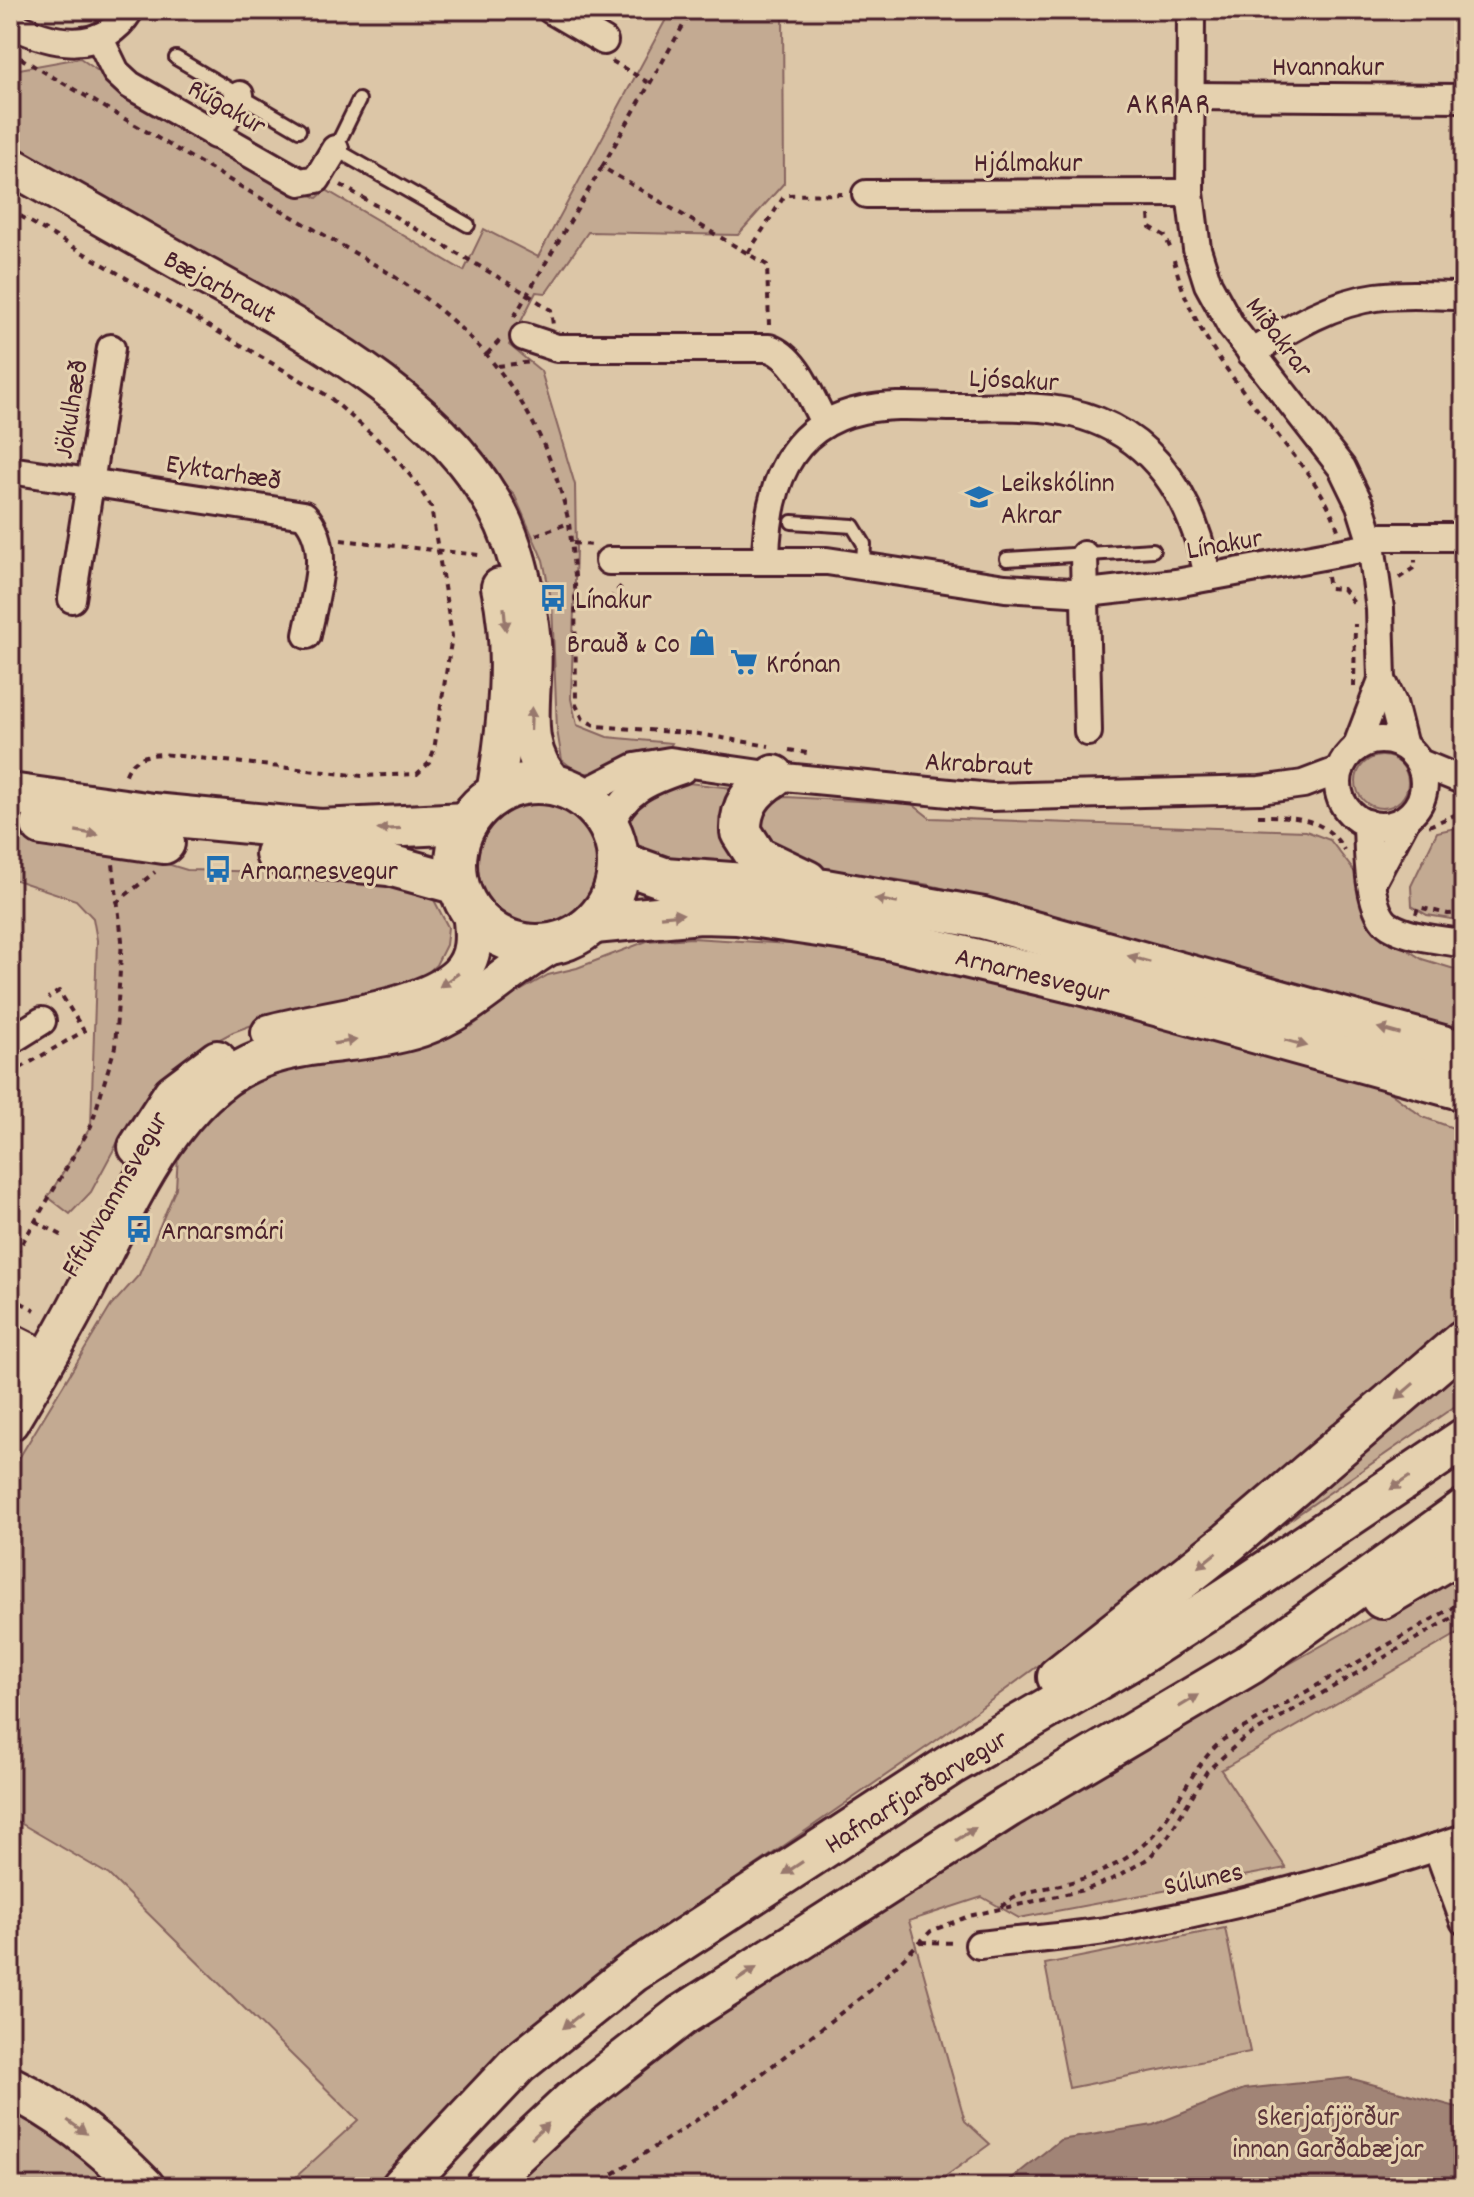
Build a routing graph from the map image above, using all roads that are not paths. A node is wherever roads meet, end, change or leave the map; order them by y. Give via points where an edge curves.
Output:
1 (130, 10) edge
2 (551, 10) edge
3 (1191, 10) edge
4 (10, 23) edge
5 (99, 37) junction
6 (604, 41) road end
7 (176, 58) dead end
8 (240, 95) junction
9 (1191, 96) junction
10 (1464, 98) edge
11 (359, 100) dead end
12 (299, 130) dead end
13 (215, 135) junction
14 (335, 149) junction
15 (10, 165) edge
16 (1190, 193) junction
17 (866, 194) road end
18 (468, 225) dead end
19 (1464, 296) edge
20 (513, 330) road end
21 (111, 348) dead end
22 (1251, 353) junction
23 (423, 419) junction
24 (825, 424) junction
25 (10, 470) edge
26 (90, 481) junction
27 (792, 522) dead end
28 (1464, 537) edge
29 (1371, 542) junction
30 (1153, 550) dead end
31 (1084, 555) junction
32 (766, 559) junction
33 (1007, 559) dead end
34 (609, 561) dead end
35 (863, 564) junction
36 (1208, 577) junction
37 (1087, 593) junction
38 (72, 599) dead end
39 (307, 635) dead end
40 (1382, 680) junction
41 (1088, 732) dead end
42 (1356, 748) junction
43 (1412, 755) junction
44 (697, 764) junction
45 (1340, 770) junction
46 (774, 776) junction
47 (1464, 781) edge
48 (566, 789) junction
49 (1260, 790) junction
50 (10, 794) edge
51 (495, 794) junction
52 (1464, 794) edge
53 (1341, 799) junction
54 (1415, 818) junction
55 (10, 819) edge
56 (467, 823) junction
57 (1367, 823) junction
58 (614, 844) junction
59 (1373, 881) junction
60 (825, 890) junction
61 (464, 898) junction
62 (594, 923) junction
63 (553, 944) junction
64 (1464, 944) edge
65 (42, 1021) dead end
66 (10, 1041) edge
67 (1464, 1052) edge
68 (1464, 1090) edge
69 (1464, 1340) edge
70 (22, 1363) edge
71 (10, 1422) edge
72 (1464, 1439) edge
73 (1464, 1510) edge
74 (1464, 1549) edge
75 (1250, 1664) junction
76 (952, 1764) junction
77 (1464, 1838) edge
78 (1437, 1847) junction
79 (1464, 1921) edge
80 (979, 1945) road end
81 (10, 2087) edge
82 (144, 2187) edge
83 (402, 2187) edge
84 (486, 2187) edge

1 - 5 street via 120,26
2 - 6 street
3 - 9 street, Miðakrar
4 - 5 street via 52,41
5 - 13 street, Rúgakur via 116,72 130,85
7 - 8 lane
8 - 12 lane
8 - 13 street
9 - 10 street, Hvannakur
9 - 16 street, Miðakrar
11 - 14 lane
13 - 14 street, Rúgakur via 300,182 311,182 322,173
14 - 18 lane
15 - 23 main road, Bæjarbraut via 304,331
16 - 17 street, Hjálmakur
16 - 22 street, Miðakrar via 1208,284
19 - 22 street via 1352,302
20 - 24 street via 557,348 769,348 790,363
21 - 26 street, Jökulhæð
22 - 29 street, Miðakrar via 1342,468
48 -> 23 main road, Bæjarbraut via 544,774 531,741 533,657 526,591 504,524 471,469
23 -> 51 main road, Bæjarbraut via 475,513 503,599 505,699
24 - 32 street, Ljósakur via 796,450 778,479 768,510
24 - 36 street, Ljósakur via 861,410 892,407 1050,409 1091,419 1128,437 1166,472 1192,516
25 - 26 street, Eyktarhæð
26 - 38 street, Jökulhæð
26 - 39 street, Eyktarhæð via 304,515 319,537 321,553
27 - 35 lane via 853,526 864,544
28 - 29 street, Línakur
29 - 36 street, Línakur
29 - 40 street, Miðakrar
30 - 31 lane, Línakur
31 - 33 lane, Línakur
31 - 37 street
32 - 34 street, Línakur
32 - 35 street, Línakur
35 - 37 street, Línakur via 1005,588
36 - 37 street, Línakur
37 - 41 street
40 - 42 street, Miðakrar
40 - 43 street, Miðakrar
42 - 43 street via 1380,740
42 - 45 street
43 - 47 street
43 - 54 street via 1424,775
44 - 46 street, Akrabraut
44 - 48 street, Akrabraut via 653,762
44 - 58 street via 637,788 622,802
45 - 49 street, Akrabraut via 1303,784
45 - 53 street
46 - 49 street, Akrabraut via 991,797
46 - 60 main road via 747,802 744,839 757,857
48 - 51 main road via 514,786
48 - 58 main road, Arnarnesvegur via 595,807
49 - 53 street, Akrabraut
56 -> 50 main road via 320,830
51 - 56 main road
52 - 54 street
53 - 57 street
54 - 57 street via 1380,826
54 - 59 street
55 -> 61 main road, Arnarnesvegur via 98,835 389,865
56 - 61 main road via 456,853
57 - 59 street
58 - 60 main road, Arnarnesvegur via 664,878
58 - 62 main road via 616,884
59 - 64 street via 1376,912 1388,925
67 -> 60 main road, Arnarnesvegur via 1025,929
61 - 63 main road, Arnarnesvegur via 487,928 507,940
61 -> 70 main road, Fífuhvammsvegur via 475,937 459,974 398,1005 271,1032 223,1054 172,1093 151,1122
62 - 63 main road, Arnarnesvegur
62 -> 68 main road, Arnarnesvegur via 737,914 859,932 1080,984
70 -> 63 main road, Fífuhvammsvegur via 163,1145 221,1084 250,1064 302,1048 418,1029 452,1015
65 - 66 street
69 -> 76 main road via 1229,1542
70 - 71 main road, Fífuhvammsvegur
72 -> 76 main road, Hafnarfjarðarvegur via 1129,1661
73 - 75 main road
74 - 75 main road via 1328,1629
84 -> 75 main road via 571,2102 681,2016 1008,1807
76 -> 83 main road, Hafnarfjarðarvegur via 633,1972 518,2064
77 - 78 street, Súlunes
78 - 79 street
78 - 80 street, Súlunes via 1239,1903 1111,1930
81 -> 82 main road via 72,2123

